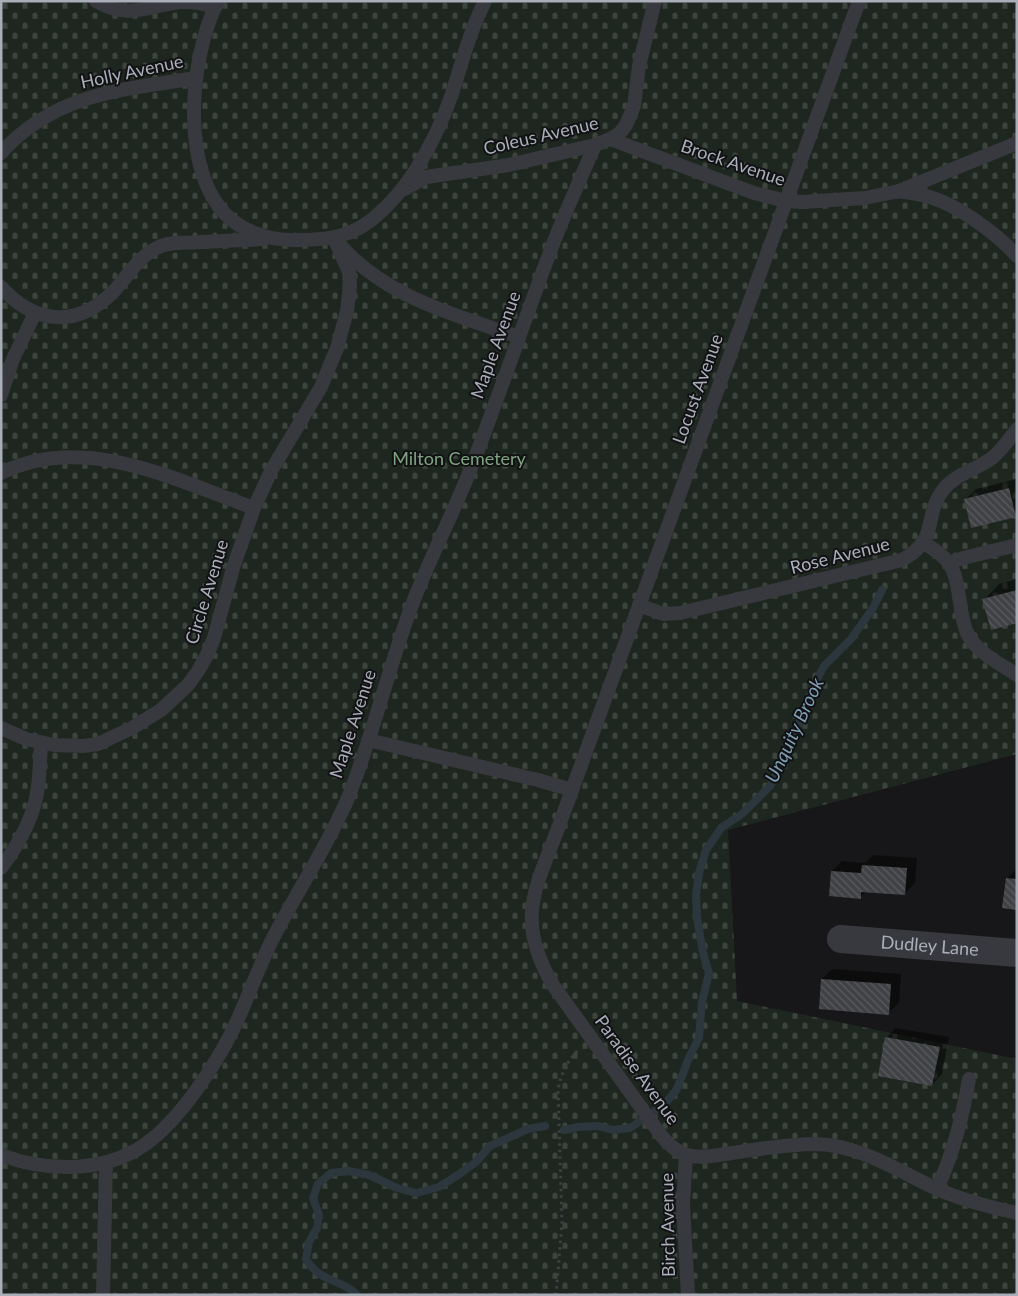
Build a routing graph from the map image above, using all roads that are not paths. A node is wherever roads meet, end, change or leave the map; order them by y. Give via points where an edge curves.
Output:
1 (96, 1) edge
2 (485, 1) edge
3 (655, 1) edge
4 (859, 1) edge
5 (217, 4) edge
6 (144, 6) edge
7 (196, 78) junction
8 (610, 139) junction
9 (1017, 143) edge
10 (595, 145) junction
11 (1, 153) edge
12 (899, 191) junction
13 (396, 195) junction
14 (786, 201) junction
15 (334, 238) junction
16 (277, 239) junction
17 (1017, 256) edge
18 (1, 287) edge
19 (35, 313) junction
20 (519, 337) junction
21 (1, 395) edge
22 (1017, 429) edge
23 (1, 473) edge
24 (254, 508) junction
25 (924, 543) junction
26 (1017, 545) edge
27 (950, 563) junction
28 (639, 606) junction
29 (1017, 675) edge
30 (1, 728) edge
31 (368, 740) junction
32 (41, 743) junction
33 (572, 790) junction
34 (1, 868) edge
35 (842, 939) dead end
36 (1017, 954) edge
37 (969, 1079) dead end
38 (1, 1155) edge
39 (686, 1155) junction
40 (106, 1162) junction
41 (937, 1189) junction
42 (1017, 1213) edge
43 (103, 1295) edge
44 (688, 1295) edge

1 - 6 lane via 125,11
2 - 13 lane via 439,125 423,157
3 - 8 lane, Coleus Avenue via 642,51 631,116 620,133
4 - 14 lane, Locust Avenue
5 - 6 lane via 181,2
5 - 7 lane
7 - 11 lane, Holly Avenue via 105,92 76,102 26,129
7 - 16 lane via 195,140 202,172 215,200 242,227
8 - 10 lane, Coleus Avenue
8 - 14 lane, Brock Avenue via 754,193
9 - 12 lane, Brock Avenue
10 - 13 lane, Coleus Avenue via 509,165 426,178
10 - 20 lane, Maple Avenue via 553,244
12 - 14 lane, Brock Avenue via 866,198
12 - 17 lane via 931,197 946,204 988,230
13 - 15 lane via 362,226
14 - 28 lane, Locust Avenue
15 - 16 lane
15 - 20 lane via 364,268 398,291 435,308
15 - 24 lane, Circle Avenue via 346,266 350,286 343,329 321,388 271,471
16 - 19 lane via 179,243 158,247 140,260 103,301 90,310 62,319
18 - 19 lane via 15,301
19 - 21 lane via 12,359
20 - 31 lane, Maple Avenue via 469,472 410,608
22 - 25 lane via 993,457 944,489 934,507
23 - 24 lane via 58,457 93,458 140,468
24 - 32 lane, Circle Avenue via 214,638 188,685 161,710 98,744 67,746
25 - 27 lane
25 - 28 lane, Rose Avenue via 902,560 680,613 663,614
26 - 27 lane
27 - 29 lane via 970,636 989,657
28 - 33 lane, Locust Avenue
30 - 32 lane, Circle Avenue
31 - 33 lane
31 - 40 lane, Maple Avenue via 336,824 271,942 220,1054 166,1126 136,1150
32 - 34 lane via 35,802 22,835
33 - 39 lane, Paradise Avenue via 532,904 535,947 545,972 660,1134
35 - 36 street, Dudley Lane
37 - 41 lane via 963,1110
38 - 40 lane, Maple Avenue via 19,1162 51,1166
39 - 41 lane via 830,1145 872,1157
39 - 44 lane, Birch Avenue via 683,1204
40 - 43 lane
41 - 42 lane

